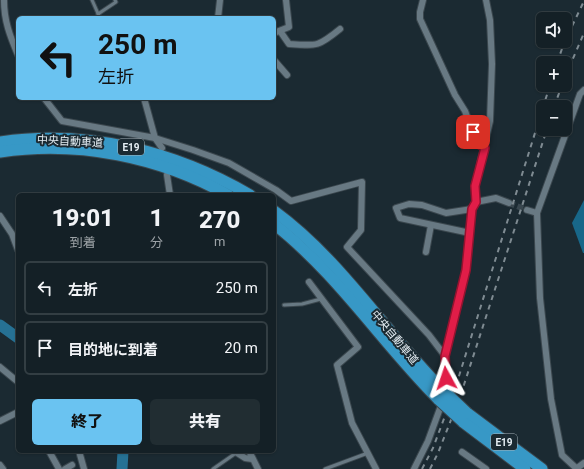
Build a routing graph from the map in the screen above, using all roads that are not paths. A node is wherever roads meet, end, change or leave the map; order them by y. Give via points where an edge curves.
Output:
1 (4, 0) edge
2 (92, 0) edge
3 (115, 0) edge
4 (220, 0) edge
5 (286, 0) edge
6 (423, 0) edge
7 (486, 0) edge
8 (98, 14) joint
9 (218, 16) edge
10 (340, 29) dead end
11 (277, 32) edge
12 (16, 50) edge
13 (276, 62) edge
14 (287, 75) dead end
15 (584, 90) edge
16 (46, 100) edge
17 (145, 100) edge
18 (155, 138) junction
19 (2, 147) edge
20 (162, 148) dead end
21 (485, 148) junction
22 (166, 175) dead end
23 (170, 193) edge
24 (224, 193) edge
25 (247, 193) edge
26 (476, 202) junction
27 (509, 203) tunnel mouth
28 (472, 209) junction
29 (527, 210) tunnel mouth
30 (276, 213) edge
31 (536, 213) junction
32 (0, 216) edge
33 (431, 224) junction
34 (6, 225) junction
35 (276, 226) edge
36 (0, 229) edge
37 (470, 233) junction
38 (16, 246) edge
39 (426, 252) dead end
40 (309, 282) dead end
41 (321, 299) junction
42 (284, 305) dead end
43 (445, 356) junction
44 (0, 367) edge
45 (16, 380) edge
46 (441, 395) junction
47 (16, 413) edge
48 (465, 417) junction
49 (0, 421) edge
50 (462, 452) dead end
51 (50, 453) edge
52 (80, 453) edge
53 (234, 453) edge
54 (237, 453) edge
55 (250, 453) edge
56 (368, 453) junction
57 (252, 459) junction
58 (584, 463) edge
59 (0, 464) edge
60 (72, 465) dead end
61 (481, 468) edge
62 (3, 469) edge
63 (59, 469) edge
64 (65, 469) edge
65 (84, 469) edge
66 (213, 469) edge
67 (258, 469) edge
68 (325, 469) edge
69 (376, 469) edge
70 (414, 469) edge
71 (525, 469) edge
72 (542, 469) edge
73 (576, 469) edge

1 - 12 street via 4,16
2 - 8 lane
3 - 8 lane via 116,2
4 - 9 street
5 - 11 street via 289,27
6 - 21 street via 420,19 465,111 477,143
7 - 21 street via 490,20 492,64 490,121
10 - 11 street via 316,46 289,44
13 - 14 street
15 - 31 street via 580,94
16 - 18 street via 62,121
17 - 18 street
18 - 20 street
18 - 43 street via 229,163 291,201 362,182 361,230 347,247 429,335
19 - 24 highway, 中央自動車道 / E19 via 93,151 135,158 181,172
19 - 25 highway, 中央自動車道 / E19 via 36,139 63,139 130,147 194,166
21 - 26 street via 475,186
22 - 23 street
26 - 27 street via 496,198
26 - 28 street
28 - 33 street via 446,213 422,205 409,204 396,208 400,218
28 - 37 street
29 - 31 street
30 - 46 highway, 中央自動車道 / E19 via 328,259 423,370
31 - 73 street via 541,305 551,398 562,455
32 - 34 street
33 - 37 street
33 - 39 street
34 - 36 street
34 - 38 street
35 - 46 highway, 中央自動車道 / E19 via 322,268 416,377
37 - 43 street via 466,270
40 - 41 street
41 - 42 lane
41 - 56 street via 358,347 337,365 352,423
43 - 70 street via 447,386 441,409
44 - 45 street
46 - 48 highway, 中央自動車道 / E19, bridge
47 - 49 street
48 - 71 highway, 中央自動車道 / E19
48 - 72 highway, 中央自動車道 / E19
50 - 61 street
51 - 63 street
52 - 65 street
53 - 66 lane
54 - 57 street
55 - 57 street
56 - 68 lane
56 - 69 street
57 - 67 street
58 - 73 street
59 - 62 street
60 - 64 street

